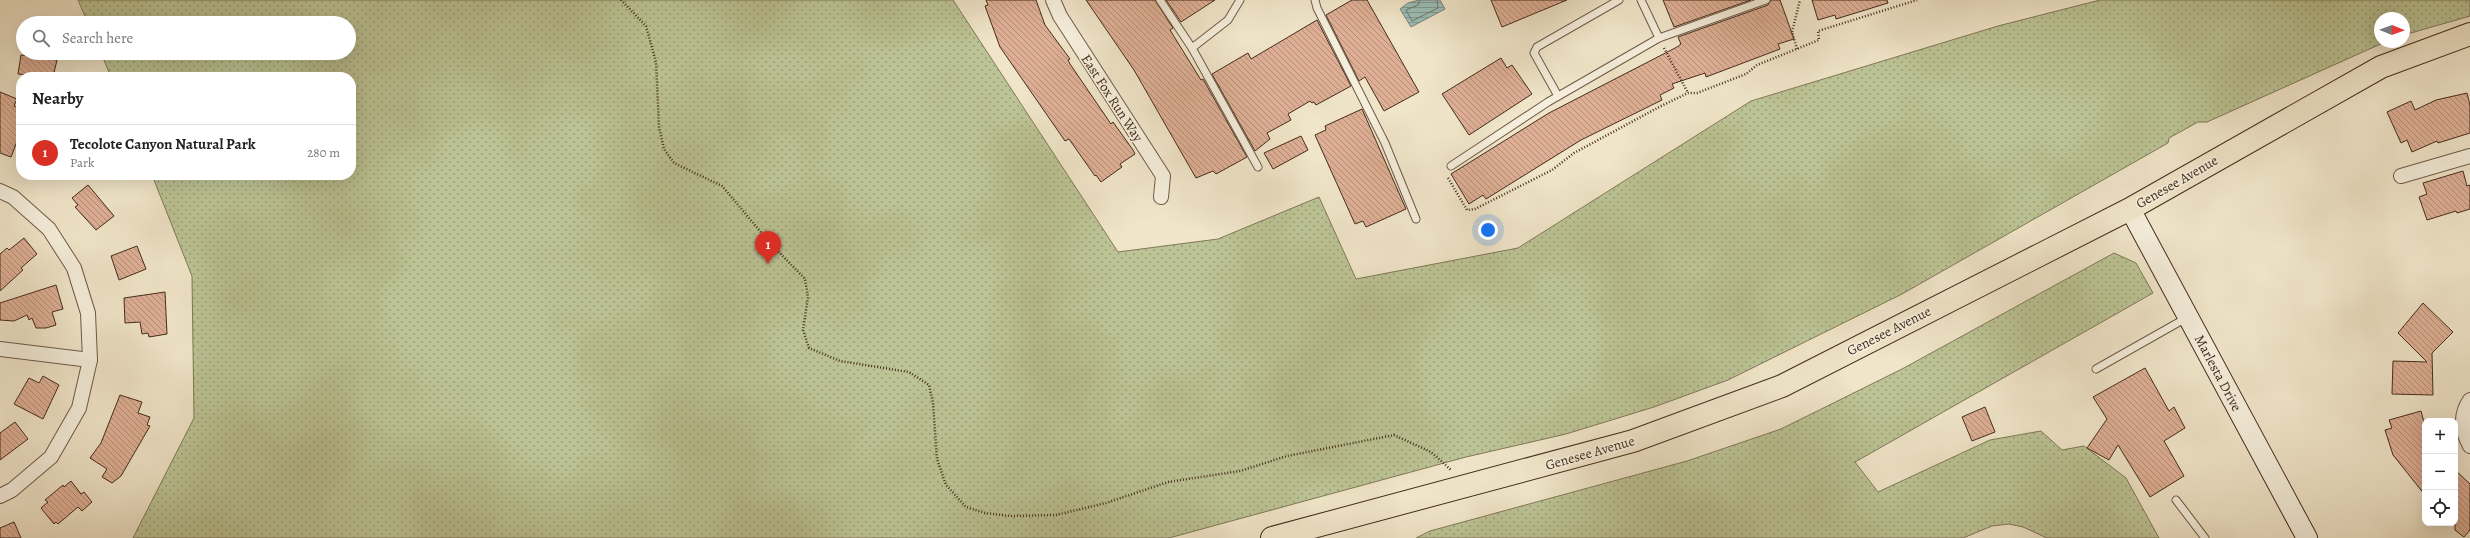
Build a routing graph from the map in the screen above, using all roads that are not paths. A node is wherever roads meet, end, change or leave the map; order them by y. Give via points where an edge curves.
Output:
1 (1053, 0) edge
2 (1160, 0) edge
3 (1240, 0) edge
4 (1315, 0) edge
5 (1619, 0) edge
6 (1641, 0) edge
7 (1766, 0) edge
8 (2470, 34) edge
9 (1660, 38) junction
10 (1192, 48) junction
11 (1558, 96) junction
12 (2470, 156) edge
13 (1451, 166) road end
14 (1258, 167) dead end
15 (2401, 176) dead end
16 (0, 191) edge
17 (1161, 197) dead end
18 (2130, 209) junction
19 (1416, 219) dead end
20 (2188, 317) junction
21 (0, 349) edge
22 (90, 360) junction
23 (2096, 369) dead end
24 (2470, 400) edge
25 (2470, 446) edge
26 (0, 496) edge
27 (2176, 500) dead end
28 (1272, 538) edge
29 (2205, 538) edge
30 (2307, 538) edge

1 - 17 street, East Fox Run Way via 1060,16 1163,176
2 - 10 lane
3 - 10 lane via 1228,20
4 - 19 lane via 1385,143
5 - 11 lane via 1537,47 1534,53
6 - 9 lane
7 - 9 lane
8 - 18 main road, Genesee Avenue via 2381,67
9 - 11 lane
10 - 14 lane
11 - 13 lane
12 - 15 street
16 - 22 street via 13,197 49,229 74,268 88,313
18 - 20 street, Marlesta Drive
18 - 28 main road, Genesee Avenue via 1782,386 1633,442
20 - 23 lane
20 - 30 street, Marlesta Drive
21 - 22 street
22 - 26 street via 79,408 51,457 12,490
24 - 25 street via 2463,411 2465,437
27 - 29 lane

